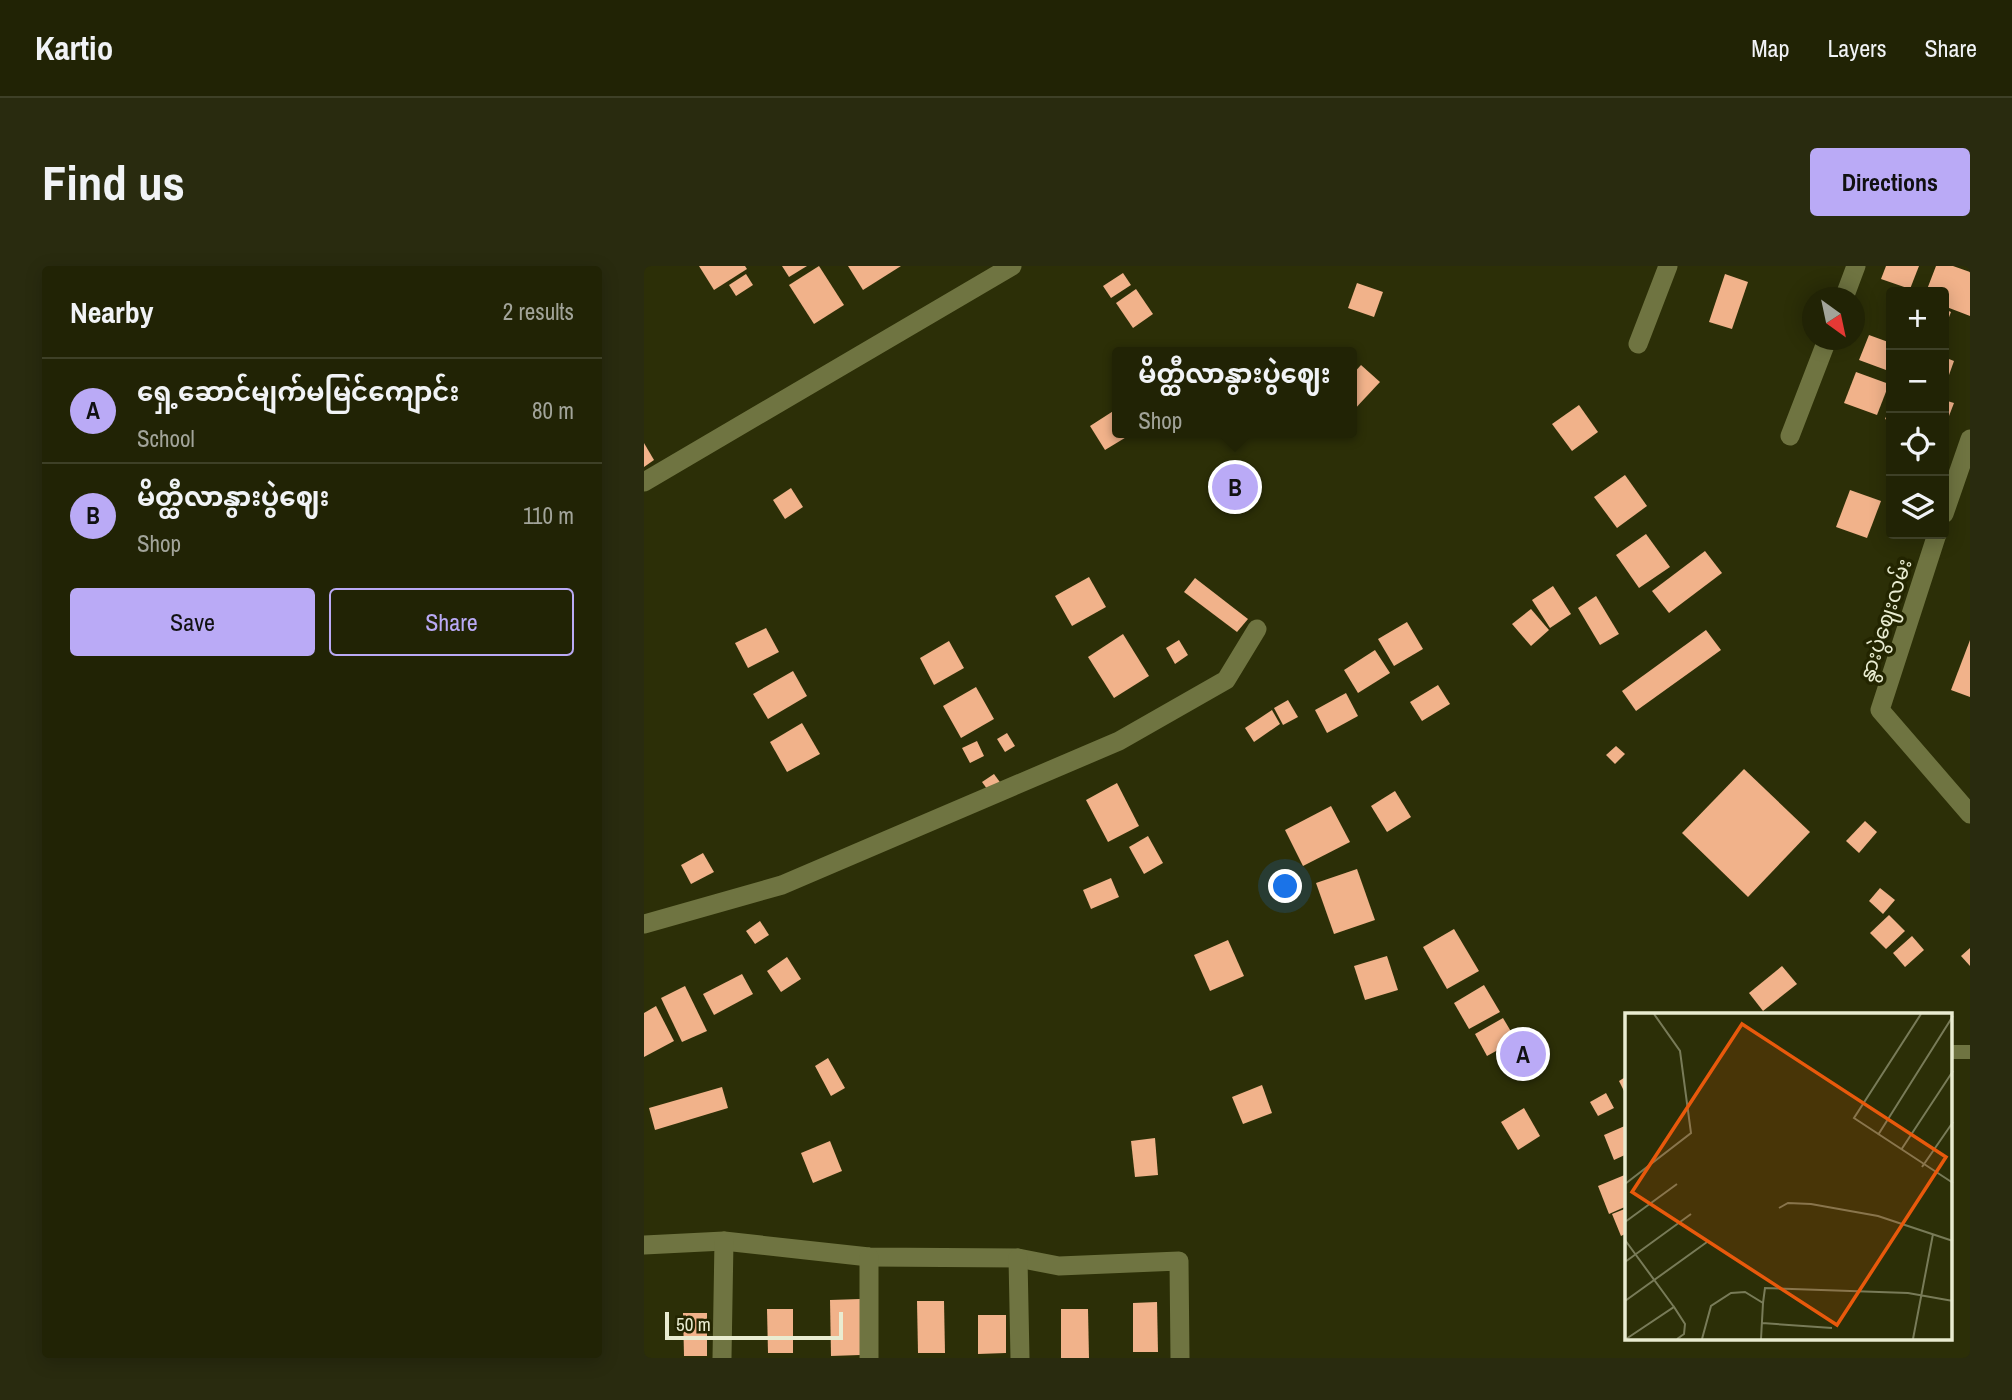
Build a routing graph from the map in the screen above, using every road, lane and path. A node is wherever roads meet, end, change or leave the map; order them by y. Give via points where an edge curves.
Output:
1 (1012, 266) edge
2 (1668, 266) edge
3 (1856, 266) edge
4 (1848, 287) edge
5 (1638, 344) dead end
6 (1823, 350) edge
7 (1790, 436) dead end
8 (1970, 439) edge
9 (644, 482) edge
10 (1949, 500) edge
11 (1935, 539) edge
12 (1257, 629) dead end
13 (1970, 814) edge
14 (644, 924) edge
15 (1952, 1052) edge
16 (1970, 1052) edge
17 (724, 1241) junction
18 (644, 1245) edge
19 (869, 1257) junction
20 (1018, 1258) junction
21 (722, 1358) edge
22 (869, 1358) edge
23 (1020, 1358) edge
24 (1180, 1358) edge

1 - 9 street
2 - 5 street
3 - 4 street
6 - 7 street
8 - 10 street
11 - 13 street, နွားပွဲဈေးလမ်း via 1880,709
12 - 14 street via 1226,680 1119,741 782,885
15 - 16 lane
17 - 18 street
17 - 19 street
17 - 21 street
19 - 20 street
19 - 22 street
20 - 23 street
20 - 24 street via 1059,1266 1179,1261

